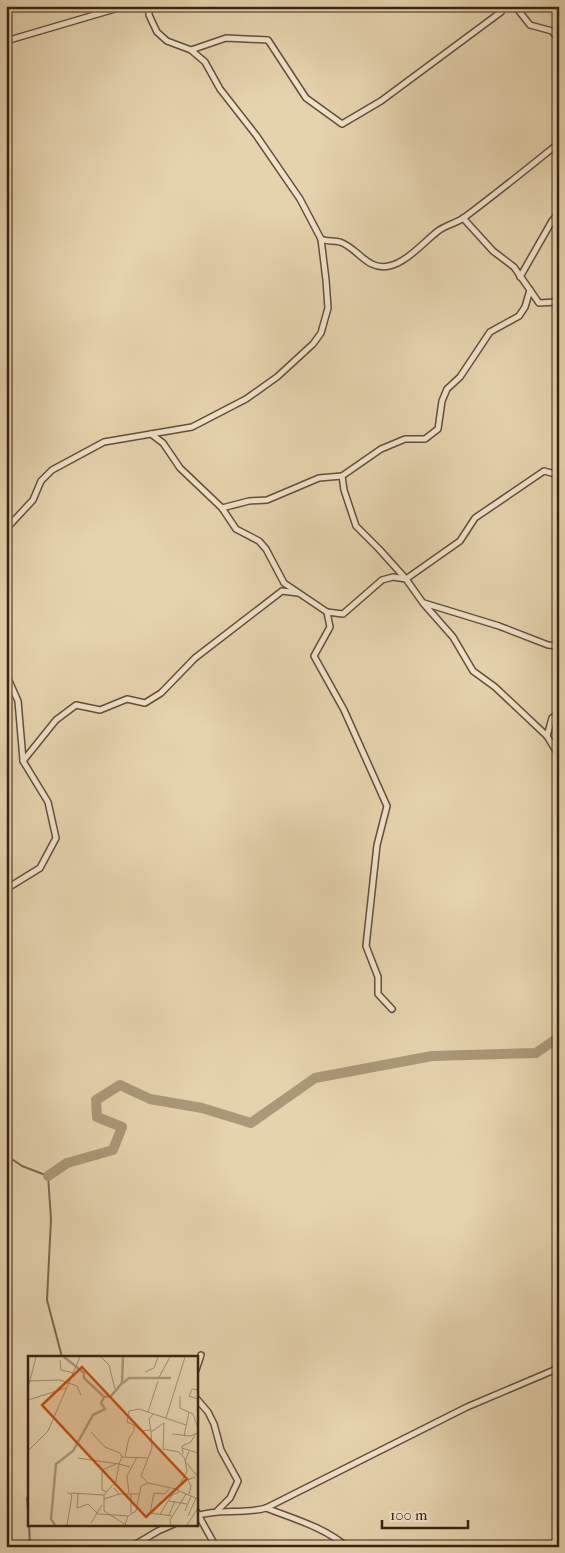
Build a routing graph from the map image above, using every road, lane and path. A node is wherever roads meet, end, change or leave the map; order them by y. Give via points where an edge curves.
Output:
1 (125, 6) edge
2 (149, 6) edge
3 (505, 6) edge
4 (515, 6) edge
5 (559, 40) edge
6 (6, 41) edge
7 (191, 50) junction
8 (559, 143) edge
9 (559, 213) edge
10 (463, 218) junction
11 (321, 239) junction
12 (520, 277) junction
13 (530, 290) junction
14 (559, 304) edge
15 (150, 434) junction
16 (559, 475) edge
17 (342, 476) junction
18 (222, 508) junction
19 (6, 529) edge
20 (406, 579) junction
21 (300, 593) junction
22 (423, 603) junction
23 (327, 612) junction
24 (559, 646) edge
25 (6, 674) edge
26 (559, 712) edge
27 (547, 736) junction
28 (559, 756) edge
29 (23, 761) junction
30 (6, 889) edge
31 (392, 1009) dead end
32 (200, 1355) dead end
33 (198, 1362) edge
34 (559, 1368) edge
35 (198, 1400) edge
36 (266, 1508) junction
37 (217, 1511) junction
38 (198, 1514) edge
39 (198, 1516) edge
40 (169, 1526) edge
41 (131, 1547) edge
42 (216, 1547) edge
43 (347, 1547) edge

1 - 6 street
2 - 7 street via 149,15 158,32 167,41
3 - 7 street via 381,101 342,124 306,98 268,40 226,38
4 - 5 street via 530,25 552,31
7 - 11 street via 205,62 220,89 256,135 300,199
8 - 10 street
9 - 12 street
10 - 11 street via 440,229 421,247 388,267 370,265 339,242
10 - 12 street via 493,251 514,266
11 - 15 street via 328,308 321,333 313,344 277,377 246,399 192,427
12 - 13 street
13 - 14 street via 539,303
13 - 17 street via 519,316 490,332 460,377 447,389 438,429 425,439 404,439 380,449
15 - 18 street via 163,443 180,468
15 - 19 street via 104,442 52,470 41,481 33,500
16 - 20 street via 544,471 476,518 460,541
17 - 18 street via 319,478 267,500
17 - 20 street via 356,526
18 - 21 street via 236,529 259,541 266,549 284,583
20 - 22 street
20 - 23 street via 393,577 382,580 343,614
21 - 23 street
21 - 29 street via 282,591 195,658 161,693 145,703 128,699 100,710 76,706 56,720
22 - 24 street via 498,626 548,646
22 - 27 street via 453,637 473,671
23 - 31 street via 330,627 314,656 344,710 387,806 376,845 366,946 378,977 378,994
25 - 29 street via 18,700
26 - 27 street via 552,718
27 - 28 street
29 - 30 street via 48,802 56,838 40,868
32 - 33 street
34 - 36 street via 467,1407
35 - 37 street via 208,1412 221,1450 238,1480 230,1498
36 - 37 street via 249,1512
36 - 43 street via 310,1524
37 - 38 street
39 - 42 street
40 - 41 street

